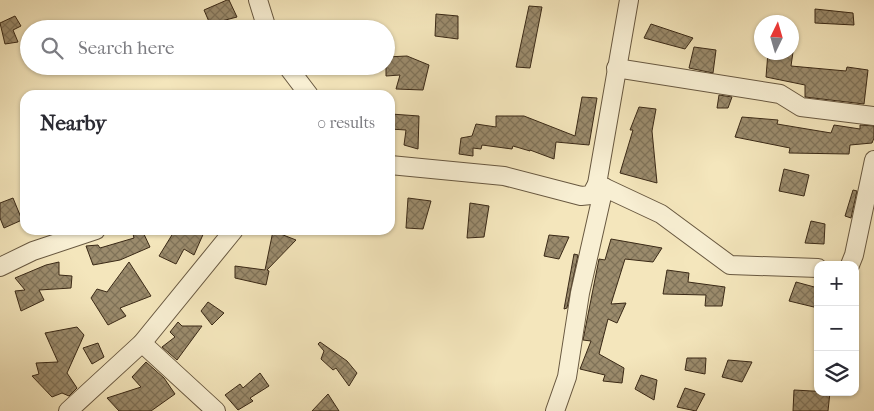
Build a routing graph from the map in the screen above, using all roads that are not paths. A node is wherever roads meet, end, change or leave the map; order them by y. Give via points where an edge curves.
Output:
1 (258, 0) edge
2 (629, 0) edge
3 (264, 20) edge
4 (616, 68) junction
5 (294, 75) edge
6 (304, 90) edge
7 (874, 116) edge
8 (874, 160) edge
9 (395, 165) edge
10 (601, 186) junction
11 (82, 235) edge
12 (230, 235) edge
13 (852, 261) edge
14 (0, 267) edge
15 (814, 268) edge
16 (142, 343) junction
17 (68, 411) edge
18 (216, 411) edge
19 (555, 411) edge

1 - 3 street
2 - 4 street
4 - 7 street via 780,94 801,108
4 - 10 street
5 - 6 street
8 - 13 street
9 - 10 street via 504,176 581,196 592,195
10 - 15 street via 661,214 730,264
10 - 19 street via 567,377
11 - 14 street
12 - 16 street
16 - 17 street
16 - 18 street

